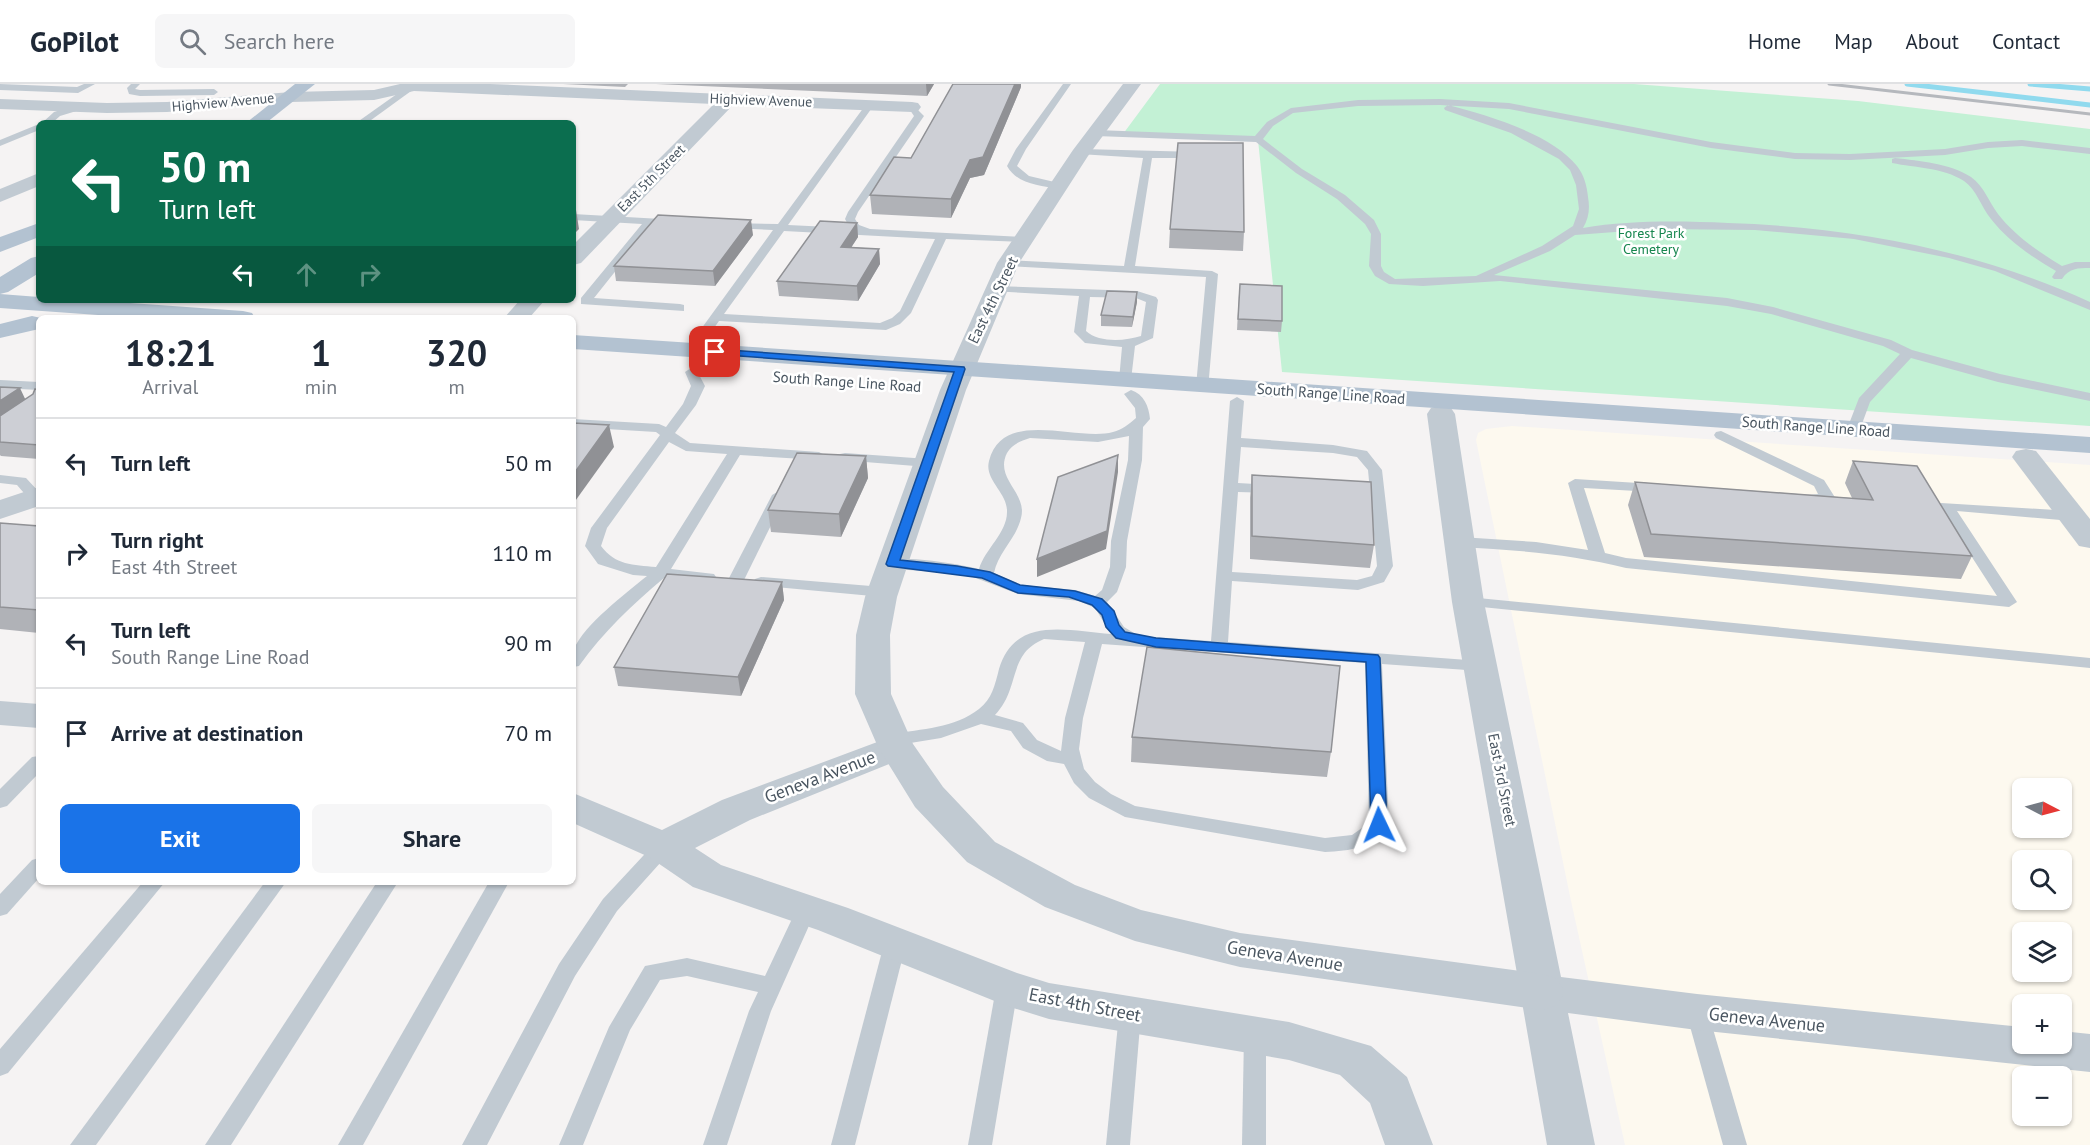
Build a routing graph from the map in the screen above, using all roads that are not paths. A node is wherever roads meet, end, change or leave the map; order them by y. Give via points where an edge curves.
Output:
1 (91, 84) edge
2 (136, 84) edge
3 (224, 84) edge
4 (306, 84) edge
5 (1067, 84) edge
6 (1132, 84) edge
7 (414, 86) junction
8 (0, 87) edge
9 (389, 89) edge
10 (214, 92) junction
11 (291, 97) junction
12 (79, 99) junction
13 (729, 99) junction
14 (1415, 102) junction
15 (0, 104) edge
16 (200, 105) junction
17 (870, 105) junction
18 (912, 107) joint
19 (1546, 112) junction
20 (51, 115) edge
21 (163, 115) edge
22 (259, 120) edge
23 (365, 120) edge
24 (36, 128) edge
25 (1096, 133) junction
26 (1519, 133) junction
27 (1258, 139) junction
28 (0, 143) edge
29 (2090, 151) edge
30 (1082, 152) junction
31 (1945, 152) junction
32 (1148, 154) junction
33 (1207, 155) edge
34 (1850, 157) junction
35 (36, 180) edge
36 (1969, 180) junction
37 (1059, 186) junction
38 (0, 196) edge
39 (576, 218) edge
40 (610, 219) junction
41 (650, 221) junction
42 (687, 223) edge
43 (718, 225) edge
44 (780, 228) junction
45 (36, 230) edge
46 (870, 232) junction
47 (1570, 232) junction
48 (942, 236) junction
49 (1023, 240) junction
50 (0, 245) edge
51 (576, 255) edge
52 (1008, 263) junction
53 (36, 265) edge
54 (2090, 265) edge
55 (1129, 270) junction
56 (2062, 270) junction
57 (1476, 279) junction
58 (0, 287) edge
59 (995, 289) junction
60 (2062, 292) junction
61 (1085, 293) junction
62 (0, 301) edge
63 (198, 303) edge
64 (530, 303) edge
65 (2090, 306) edge
66 (680, 308) dead end
67 (203, 315) edge
68 (216, 315) edge
69 (519, 315) edge
70 (716, 317) junction
71 (0, 322) edge
72 (35, 324) edge
73 (0, 331) edge
74 (576, 342) edge
75 (1129, 344) junction
76 (1908, 353) junction
77 (692, 361) junction
78 (576, 363) edge
79 (956, 379) junction
80 (0, 384) edge
81 (36, 386) edge
82 (1203, 386) junction
83 (1128, 387) junction
84 (2090, 397) edge
85 (1237, 401) junction
86 (1441, 414) junction
87 (576, 423) edge
88 (1136, 426) junction
89 (1854, 429) junction
90 (668, 434) junction
91 (1721, 435) junction
92 (1234, 442) junction
93 (2090, 445) edge
94 (736, 450) junction
95 (2026, 457) junction
96 (928, 462) junction
97 (2090, 462) edge
98 (0, 479) edge
99 (784, 486) edge
100 (1230, 487) junction
101 (1667, 489) edge
102 (1287, 490) edge
103 (36, 496) edge
104 (36, 497) edge
105 (1794, 497) edge
106 (0, 510) edge
107 (2072, 516) junction
108 (2090, 538) edge
109 (1460, 542) junction
110 (1598, 556) junction
111 (660, 573) junction
112 (986, 575) junction
113 (1224, 576) junction
114 (888, 578) junction
115 (736, 580) junction
116 (1097, 602) junction
117 (1468, 602) junction
118 (1095, 638) junction
119 (1156, 643) junction
120 (1219, 647) junction
121 (576, 658) edge
122 (1373, 658) junction
123 (2090, 663) edge
124 (1481, 666) junction
125 (0, 713) edge
126 (36, 716) edge
127 (977, 718) junction
128 (894, 744) junction
129 (1071, 759) junction
130 (36, 765) edge
131 (0, 801) edge
132 (576, 808) edge
133 (663, 847) junction
134 (36, 868) edge
135 (152, 885) edge
136 (274, 885) edge
137 (386, 885) edge
138 (497, 885) edge
139 (0, 908) edge
140 (806, 910) junction
141 (895, 944) junction
142 (771, 986) junction
143 (1007, 988) junction
144 (1542, 992) junction
145 (1697, 1012) junction
146 (1130, 1014) junction
147 (1254, 1035) junction
148 (2090, 1053) edge
149 (0, 1066) edge
150 (82, 1145) edge
151 (217, 1145) edge
152 (350, 1145) edge
153 (474, 1145) edge
154 (571, 1145) edge
155 (715, 1145) edge
156 (843, 1145) edge
157 (980, 1145) edge
158 (1118, 1145) edge
159 (1254, 1145) edge
160 (1409, 1145) edge
161 (1571, 1145) edge
162 (1735, 1145) edge

1 - 12 lane
2 - 10 lane via 132,92
3 - 10 lane
4 - 11 main road
5 - 37 lane via 1012,166 1023,177
6 - 25 street, East 4th Street
7 - 9 street, Highview Avenue
7 - 13 street, Highview Avenue
7 - 23 lane
8 - 12 lane
9 - 11 street, Highview Avenue
10 - 16 lane
11 - 16 street, Highview Avenue
11 - 22 main road
12 - 20 street, Highview Avenue
12 - 21 street, Highview Avenue
13 - 17 street, Highview Avenue
13 - 40 street, East 5th Street
14 - 19 lane via 1468,103
14 - 26 lane via 1477,116
14 - 27 lane via 1291,111 1270,124
15 - 20 street, Highview Avenue
16 - 21 street, Highview Avenue
17 - 18 street, Highview Avenue
17 - 44 lane
18 - 46 lane via 919,116 850,219 855,227
19 - 26 lane via 1525,119 1518,126
19 - 34 lane via 1745,151
24 - 28 lane
25 - 27 lane
25 - 30 street, East 4th Street
26 - 47 lane via 1573,167 1585,213 1577,228
27 - 57 lane via 1370,222 1376,234 1375,266 1379,274 1393,282
29 - 31 lane via 2022,143
30 - 32 lane
30 - 37 street, East 4th Street
31 - 34 lane
31 - 36 lane
32 - 33 lane
32 - 55 lane
34 - 36 lane via 1921,166
35 - 38 street
36 - 56 lane via 2015,239
37 - 49 street, East 4th Street
39 - 40 lane
40 - 41 lane
40 - 51 street, East 5th Street
41 - 42 lane
41 - 66 lane via 585,301
43 - 44 lane
44 - 46 lane
44 - 70 lane
45 - 50 main road
46 - 48 lane
47 - 57 lane via 1558,242
47 - 60 lane via 1683,225 1826,232 1942,253 2026,276
48 - 49 lane
48 - 70 lane via 905,313 882,327
49 - 52 street, East 4th Street
52 - 55 lane
52 - 59 street, East 4th Street
53 - 58 main road
54 - 56 lane via 2076,264
55 - 82 lane via 1212,274
56 - 60 lane via 2057,276
57 - 76 lane via 1727,302 1887,343
59 - 61 lane
59 - 79 street, East 4th Street
60 - 65 lane
61 - 75 lane via 1080,332 1089,340
61 - 75 lane via 1137,295 1152,300 1147,338
62 - 67 main road
63 - 68 main road
64 - 69 street
70 - 77 lane
71 - 72 main road
72 - 73 main road
74 - 77 main road, South Range Line Road
75 - 83 lane
76 - 84 lane via 1998,378
76 - 89 lane via 1864,401
77 - 78 main road, South Range Line Road
77 - 79 main road, South Range Line Road
77 - 90 lane via 698,386
79 - 83 main road, South Range Line Road
79 - 96 street, East 4th Street
80 - 81 lane
82 - 83 main road, South Range Line Road
82 - 89 main road, South Range Line Road
83 - 85 main road, South Range Line Road
83 - 88 lane via 1142,407 1143,419
85 - 86 main road, South Range Line Road
85 - 92 lane
86 - 91 main road, South Range Line Road
86 - 109 street, East 3rd Street
87 - 90 lane via 659,428
88 - 112 lane via 1110,437 1038,433 1017,437 1001,449 995,463 1015,513 1005,539 986,564
88 - 116 lane via 1135,460 1119,541 1118,567 1109,592
89 - 93 main road, South Range Line Road
90 - 94 lane via 686,447
90 - 111 lane via 599,528 593,546 604,561
91 - 95 main road, South Range Line Road
91 - 105 lane via 1819,483 1829,499
92 - 100 lane
92 - 113 lane via 1334,448 1362,454 1375,470 1372,494 1385,566 1378,579 1358,585
94 - 96 lane via 798,460
94 - 111 lane
95 - 97 main road, South Range Line Road
95 - 107 street
96 - 114 street, East 4th Street
98 - 103 lane via 21,481
99 - 115 lane
100 - 102 lane
100 - 113 lane
101 - 110 lane via 1575,483
104 - 106 street
107 - 108 street
107 - 110 lane via 1946,506 2009,602 1626,563
109 - 110 lane
109 - 117 street, East 3rd Street
111 - 115 lane
111 - 121 lane via 613,613
112 - 114 lane
112 - 116 lane via 1018,589 1070,593
113 - 120 lane
114 - 115 lane
114 - 128 street, East 4th Street via 873,635 873,694
116 - 119 lane via 1121,635
117 - 123 lane
117 - 124 street, East 3rd Street
118 - 119 lane
118 - 127 lane via 1042,634 1026,639 1014,650 1000,695
118 - 129 lane via 1071,729
119 - 120 lane
120 - 122 lane
122 - 124 lane
122 - 129 lane via 1379,825 1370,836 1349,844 1325,845 1132,812 1107,803 1084,782
124 - 144 street, East 3rd Street
125 - 126 street
127 - 128 lane via 966,725
127 - 129 lane via 1017,728 1030,744 1054,757
128 - 133 street, Geneva Avenue via 736,810
128 - 144 street, Geneva Avenue via 929,797 981,852 1060,896 1135,925 1240,950
130 - 131 lane
132 - 133 street
133 - 140 street, East 4th Street via 707,876
133 - 153 lane via 610,905 567,969
134 - 139 lane
135 - 149 lane
136 - 150 lane
137 - 151 lane
138 - 152 lane
140 - 141 street, East 4th Street
140 - 142 lane
141 - 143 street, East 4th Street
141 - 156 lane
142 - 154 lane via 687,967 653,972 620,1027
142 - 155 lane
143 - 146 street, East 4th Street via 1049,1001
143 - 157 lane
144 - 145 street, Geneva Avenue
144 - 161 street, East 3rd Street
145 - 148 street, Geneva Avenue
145 - 162 lane
146 - 147 street, East 4th Street
146 - 158 lane
147 - 159 lane
147 - 160 street, East 4th Street via 1355,1060 1390,1091

